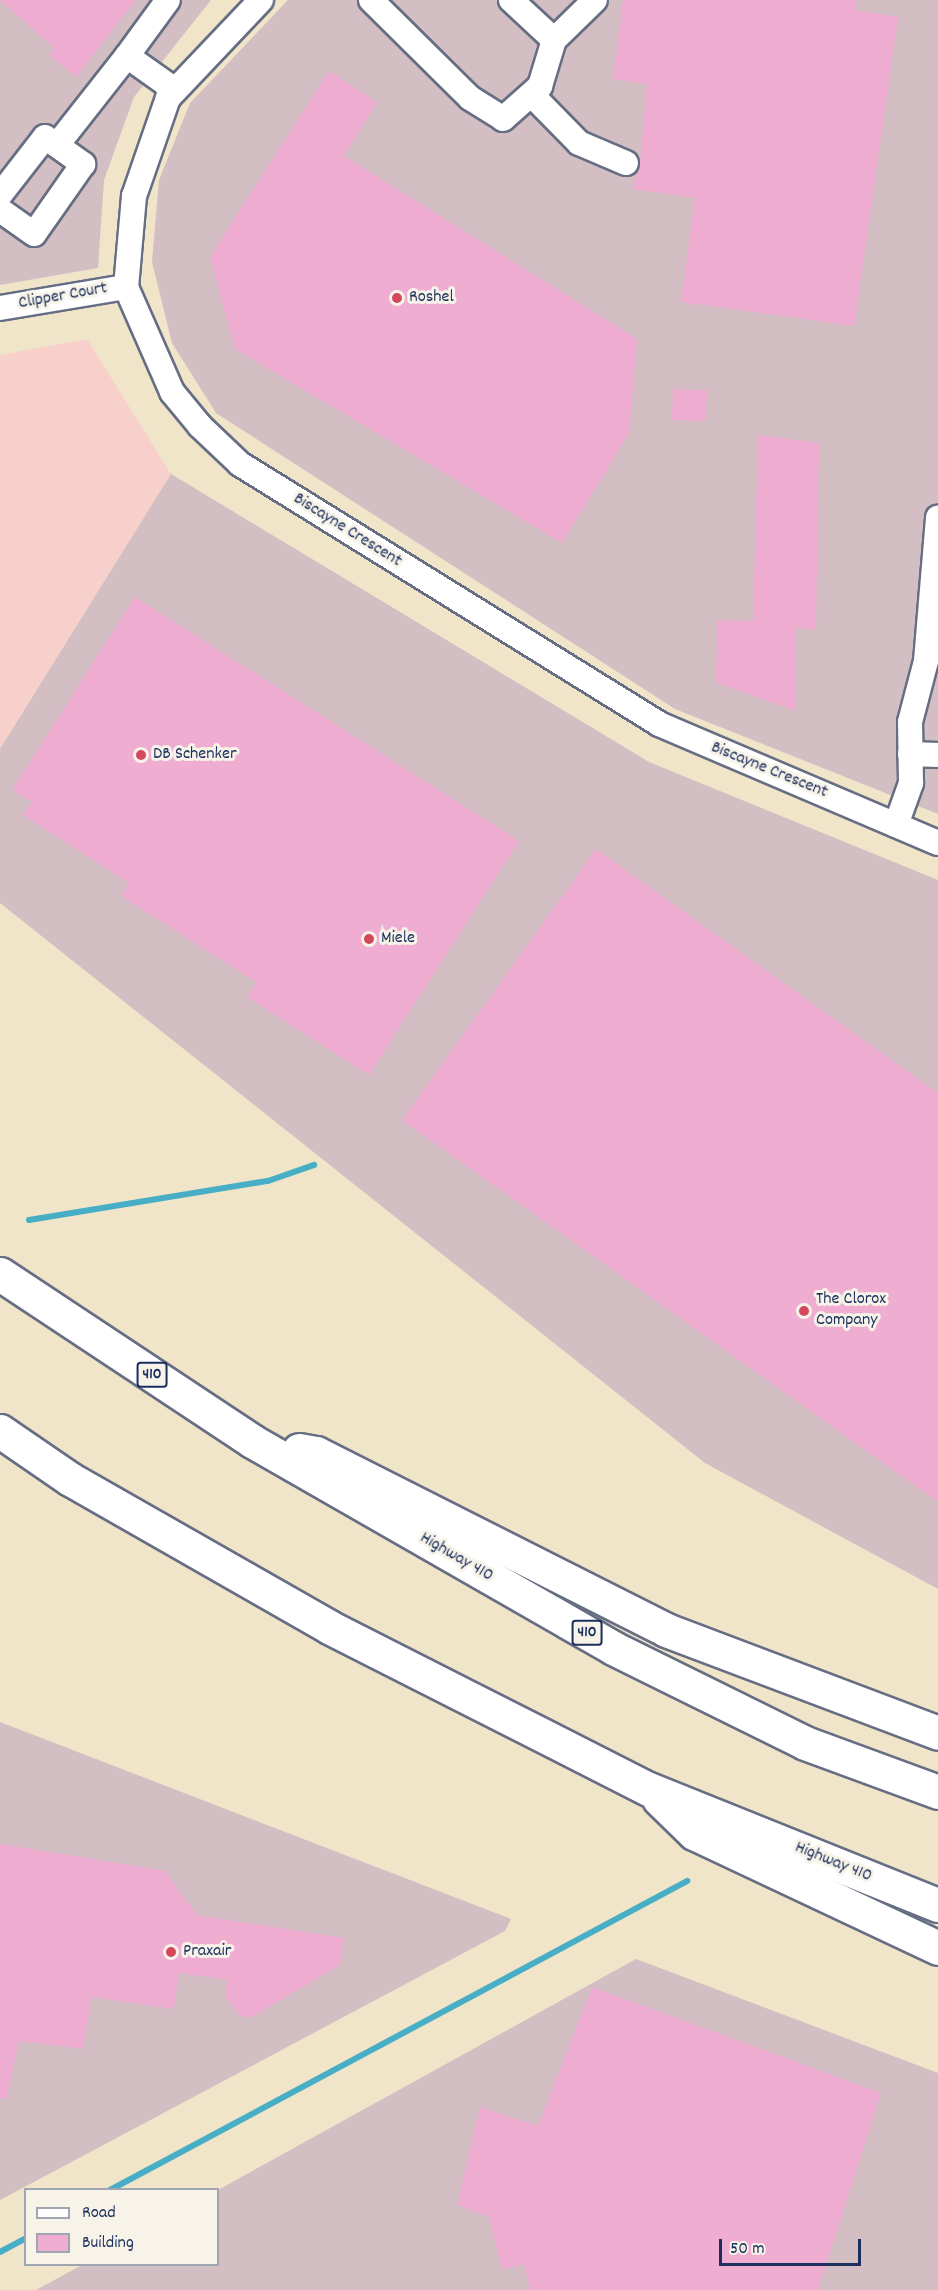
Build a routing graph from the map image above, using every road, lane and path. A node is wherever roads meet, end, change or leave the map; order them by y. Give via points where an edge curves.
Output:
1 (168, 0) edge
2 (371, 0) edge
3 (511, 0) edge
4 (595, 0) edge
5 (257, 1) edge
6 (554, 40) junction
7 (127, 56) junction
8 (175, 90) junction
9 (532, 95) junction
10 (57, 145) junction
11 (627, 163) dead end
12 (0, 195) edge
13 (0, 210) edge
14 (126, 287) junction
15 (0, 308) edge
16 (938, 517) edge
17 (910, 754) junction
18 (938, 755) edge
19 (896, 825) junction
20 (938, 843) edge
21 (0, 1274) edge
22 (0, 1431) edge
23 (252, 1441) junction
24 (938, 1733) edge
25 (649, 1789) junction
26 (938, 1792) edge
27 (938, 1905) edge
28 (938, 1948) edge

1 - 7 street
2 - 9 street via 488,110 503,119
3 - 6 street
4 - 6 street
5 - 8 street, Biscayne Crescent
6 - 9 street
7 - 8 street
7 - 10 street
8 - 14 street, Biscayne Crescent via 147,146 134,196
9 - 11 street via 579,142
10 - 12 street via 45,137
10 - 13 street via 83,164 34,234
14 - 15 street, Clipper Court
14 - 19 street, Biscayne Crescent via 172,392 240,464 659,724
16 - 17 street via 926,661 910,722
17 - 18 street
17 - 19 street via 910,783
19 - 20 street, Biscayne Crescent
21 - 23 highway, Highway 410 / 410
22 - 25 highway, Highway 410 via 70,1479 329,1627
23 - 24 highway via 316,1453 666,1630
23 - 26 highway, Highway 410 / 410 via 613,1648 805,1743
25 - 27 highway, Highway 410
25 - 28 highway via 694,1833

